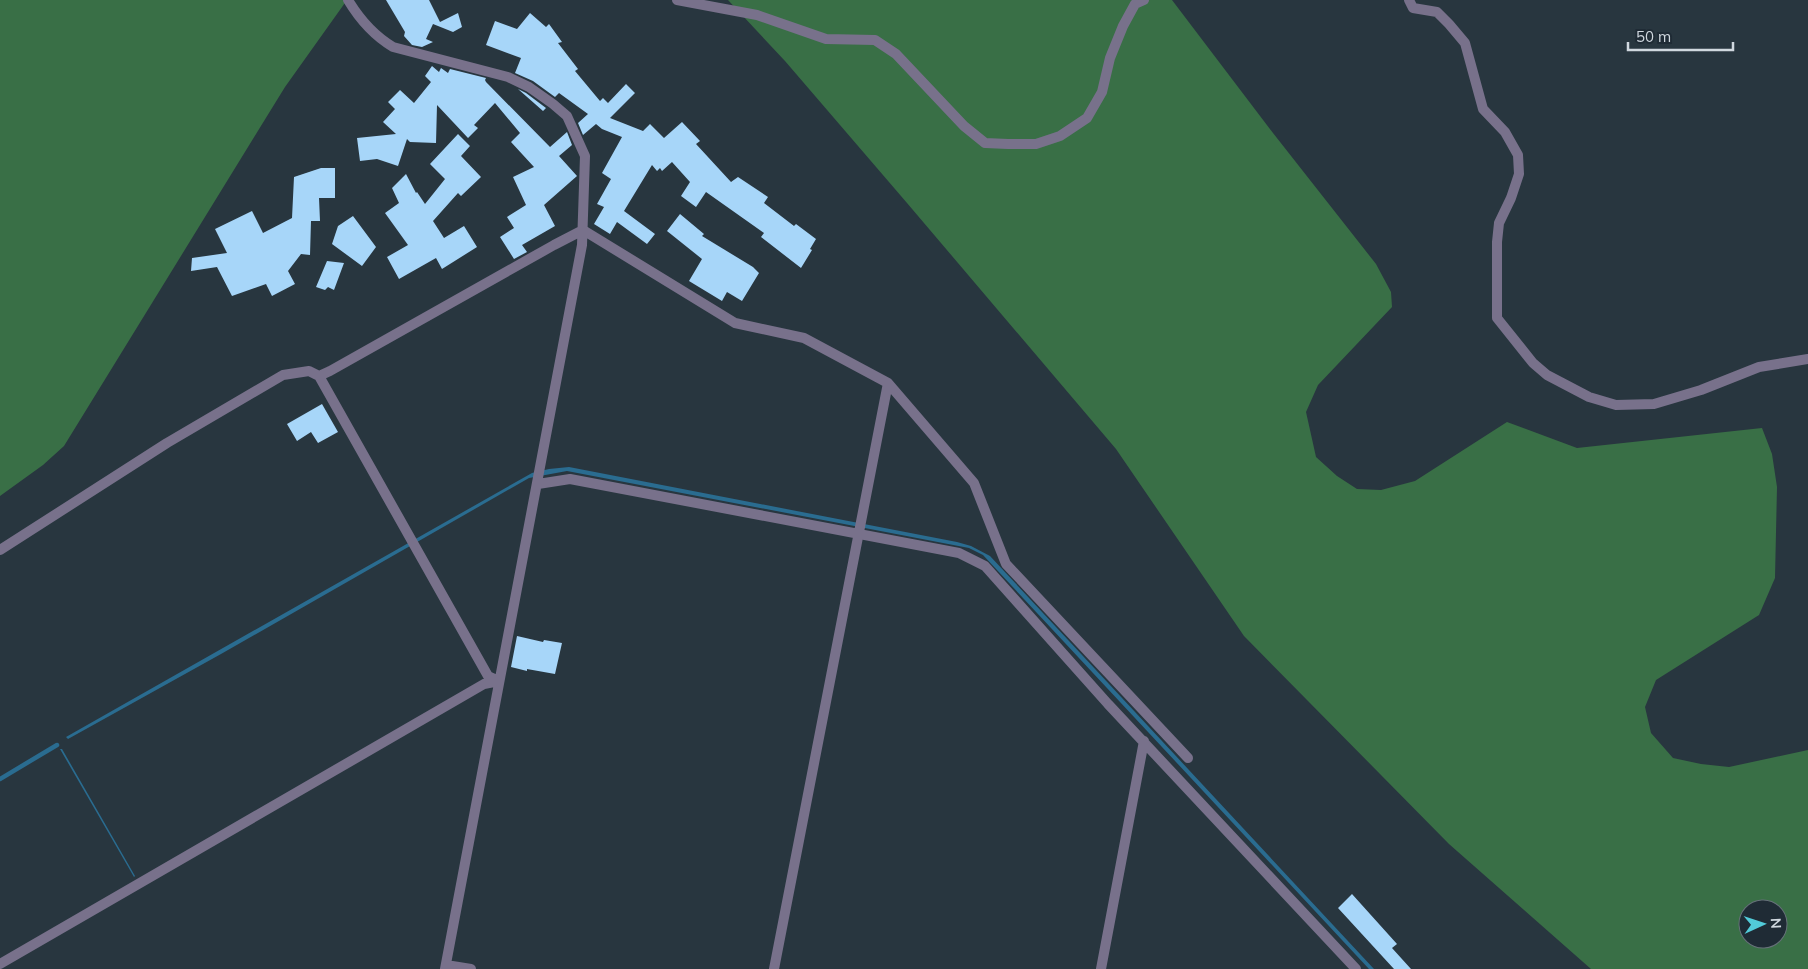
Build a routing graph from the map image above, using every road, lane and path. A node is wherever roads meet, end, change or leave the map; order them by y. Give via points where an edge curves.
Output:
1 (348, 0) edge
2 (677, 0) edge
3 (1144, 0) edge
4 (1409, 0) edge
5 (583, 230) junction
6 (1808, 359) edge
7 (319, 376) junction
8 (888, 383) junction
9 (538, 484) junction
10 (858, 534) junction
11 (0, 550) edge
12 (499, 682) junction
13 (1144, 742) junction
14 (1188, 758) dead end
15 (0, 964) edge
16 (446, 967) edge
17 (471, 969) edge
18 (774, 969) edge
19 (1102, 969) edge
20 (1356, 969) edge

1 - 5 street via 376,37 393,47 508,78 529,87 567,116 584,156
2 - 3 street via 757,15 826,39 875,40 896,54 964,126 985,143 1036,144 1060,136 1087,118 1102,92 1110,58 1123,26 1135,4
4 - 6 street via 1413,8 1436,12 1465,43 1484,109 1505,132 1518,155 1520,174 1499,223 1497,318 1533,363 1547,375 1589,397 1616,405 1654,404 1759,367
5 - 7 street
5 - 8 street via 735,323 804,338
5 - 9 street
7 - 11 street via 309,371 284,375 167,443
7 - 12 street via 488,676
8 - 10 street
8 - 14 street via 974,483 1006,564
9 - 10 street via 570,479
9 - 12 street
10 - 13 street via 959,552 985,566
10 - 18 street
12 - 15 street via 484,684
12 - 16 street
13 - 19 street
13 - 20 street
16 - 17 street

